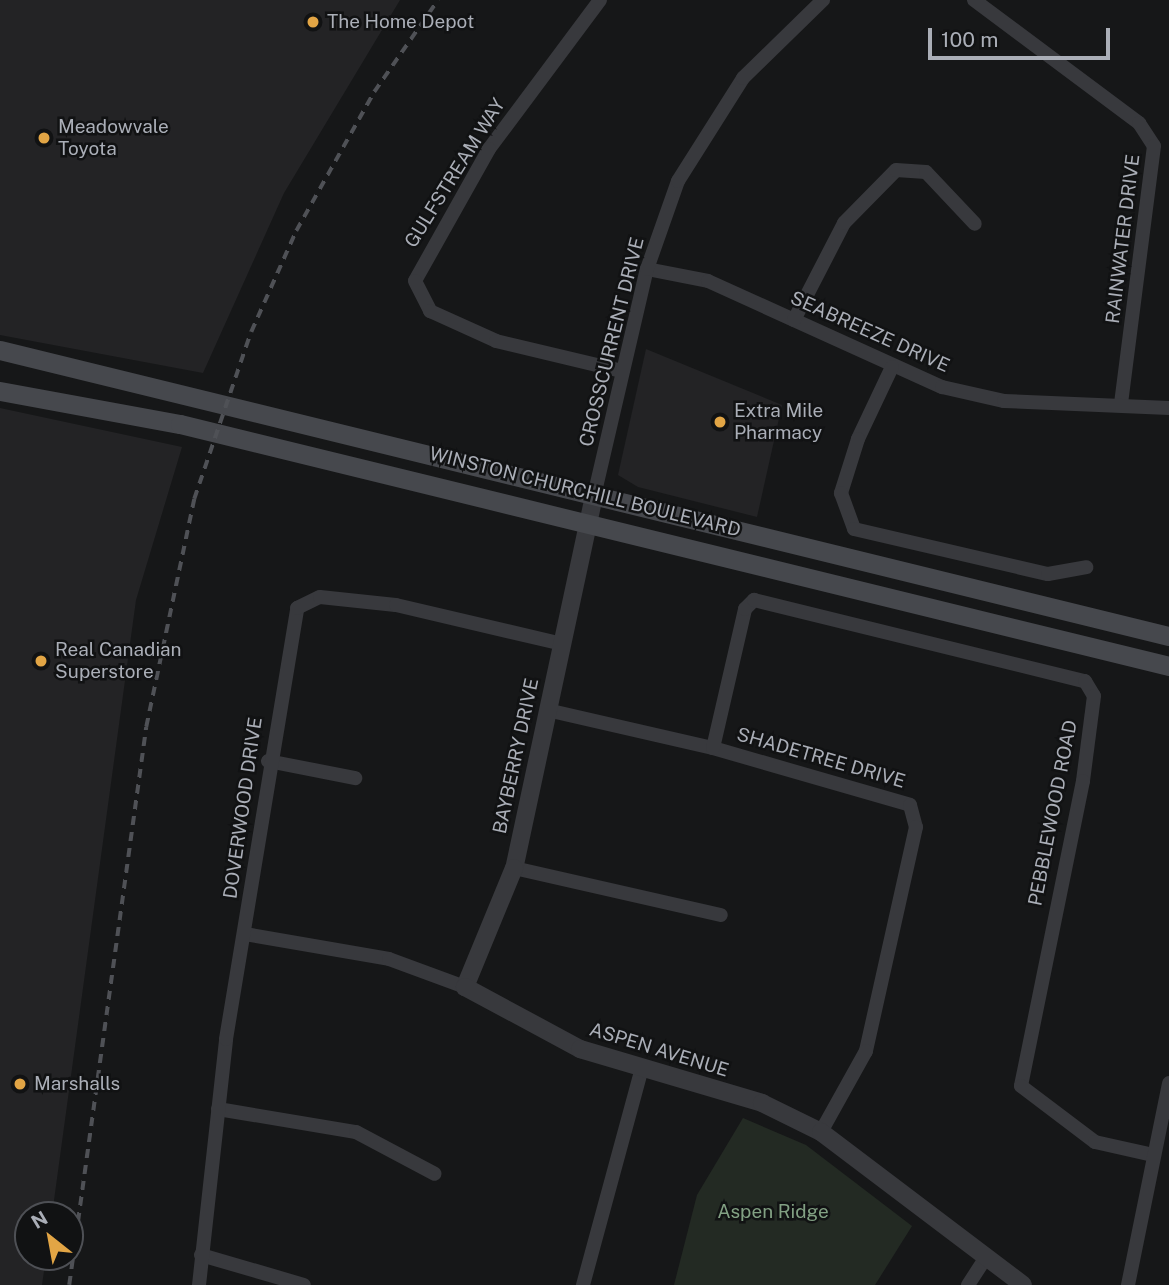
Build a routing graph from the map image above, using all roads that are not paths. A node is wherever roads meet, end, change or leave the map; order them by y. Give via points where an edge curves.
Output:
1 (600, 0) edge
2 (822, 0) edge
3 (974, 0) edge
4 (975, 224) dead end
5 (646, 269) junction
6 (794, 320) junction
7 (0, 350) edge
8 (892, 367) junction
9 (622, 371) junction
10 (0, 391) edge
11 (1121, 402) junction
12 (1169, 408) edge
13 (594, 496) junction
14 (587, 526) junction
15 (1086, 567) dead end
16 (1169, 636) edge
17 (562, 644) junction
18 (1169, 666) edge
19 (547, 710) junction
20 (713, 748) junction
21 (268, 761) junction
22 (355, 778) dead end
23 (514, 868) junction
24 (720, 915) dead end
25 (245, 934) junction
26 (466, 988) junction
27 (642, 1068) junction
28 (1169, 1083) edge
29 (219, 1109) junction
30 (821, 1132) junction
31 (1153, 1155) junction
32 (435, 1174) dead end
33 (201, 1255) junction
34 (984, 1260) junction
35 (199, 1285) edge
36 (304, 1285) edge
37 (583, 1285) edge
38 (968, 1285) edge
39 (1023, 1285) edge
40 (1128, 1285) edge

1 - 9 street, GULFSTREAM WAY via 489,149 415,282 430,311 496,341
2 - 5 street, CROSSCURRENT DRIVE via 723,104 678,181
3 - 11 street, RAINWATER DRIVE via 1139,123 1154,146
4 - 6 street via 926,172 896,170 845,223
5 - 6 street, SEABREEZE DRIVE via 708,281
5 - 9 street, CROSSCURRENT DRIVE
6 - 8 street, SEABREEZE DRIVE
7 - 13 main road, WINSTON CHURCHILL BOULEVARD
8 - 11 street, SEABREEZE DRIVE via 1004,401
8 - 15 street via 858,439 841,493 854,529 1048,574
9 - 13 street, CROSSCURRENT DRIVE
10 - 14 main road, WINSTON CHURCHILL BOULEVARD via 180,424
11 - 12 street, SEABREEZE DRIVE
13 - 14 street, BAYBERRY DRIVE
13 - 16 main road, WINSTON CHURCHILL BOULEVARD
14 - 17 street, BAYBERRY DRIVE
14 - 18 main road, WINSTON CHURCHILL BOULEVARD
17 - 19 street, BAYBERRY DRIVE
17 - 21 street, DOVERWOOD DRIVE via 396,605 320,597 292,617
19 - 20 street, SHADETREE DRIVE
19 - 23 street, BAYBERRY DRIVE
20 - 30 street, SHADETREE DRIVE via 902,798 915,817 866,1051
20 - 31 street, PEBBLEWOOD ROAD via 745,609 754,600 1085,681 1094,696 1083,781 1021,1086 1085,1137
21 - 22 street
21 - 25 street, DOVERWOOD DRIVE
23 - 24 street
23 - 26 street, BAYBERRY DRIVE
25 - 26 street, ASPEN AVENUE via 389,959
25 - 29 street, DOVERWOOD DRIVE
26 - 27 street, ASPEN AVENUE via 538,1032
27 - 30 street, ASPEN AVENUE via 762,1103
27 - 37 street
28 - 31 street
29 - 32 street via 355,1132
29 - 33 street, DOVERWOOD DRIVE
30 - 34 street, ASPEN AVENUE
31 - 40 street
33 - 35 street, DOVERWOOD DRIVE
33 - 36 street
34 - 38 street
34 - 39 street, ASPEN AVENUE

